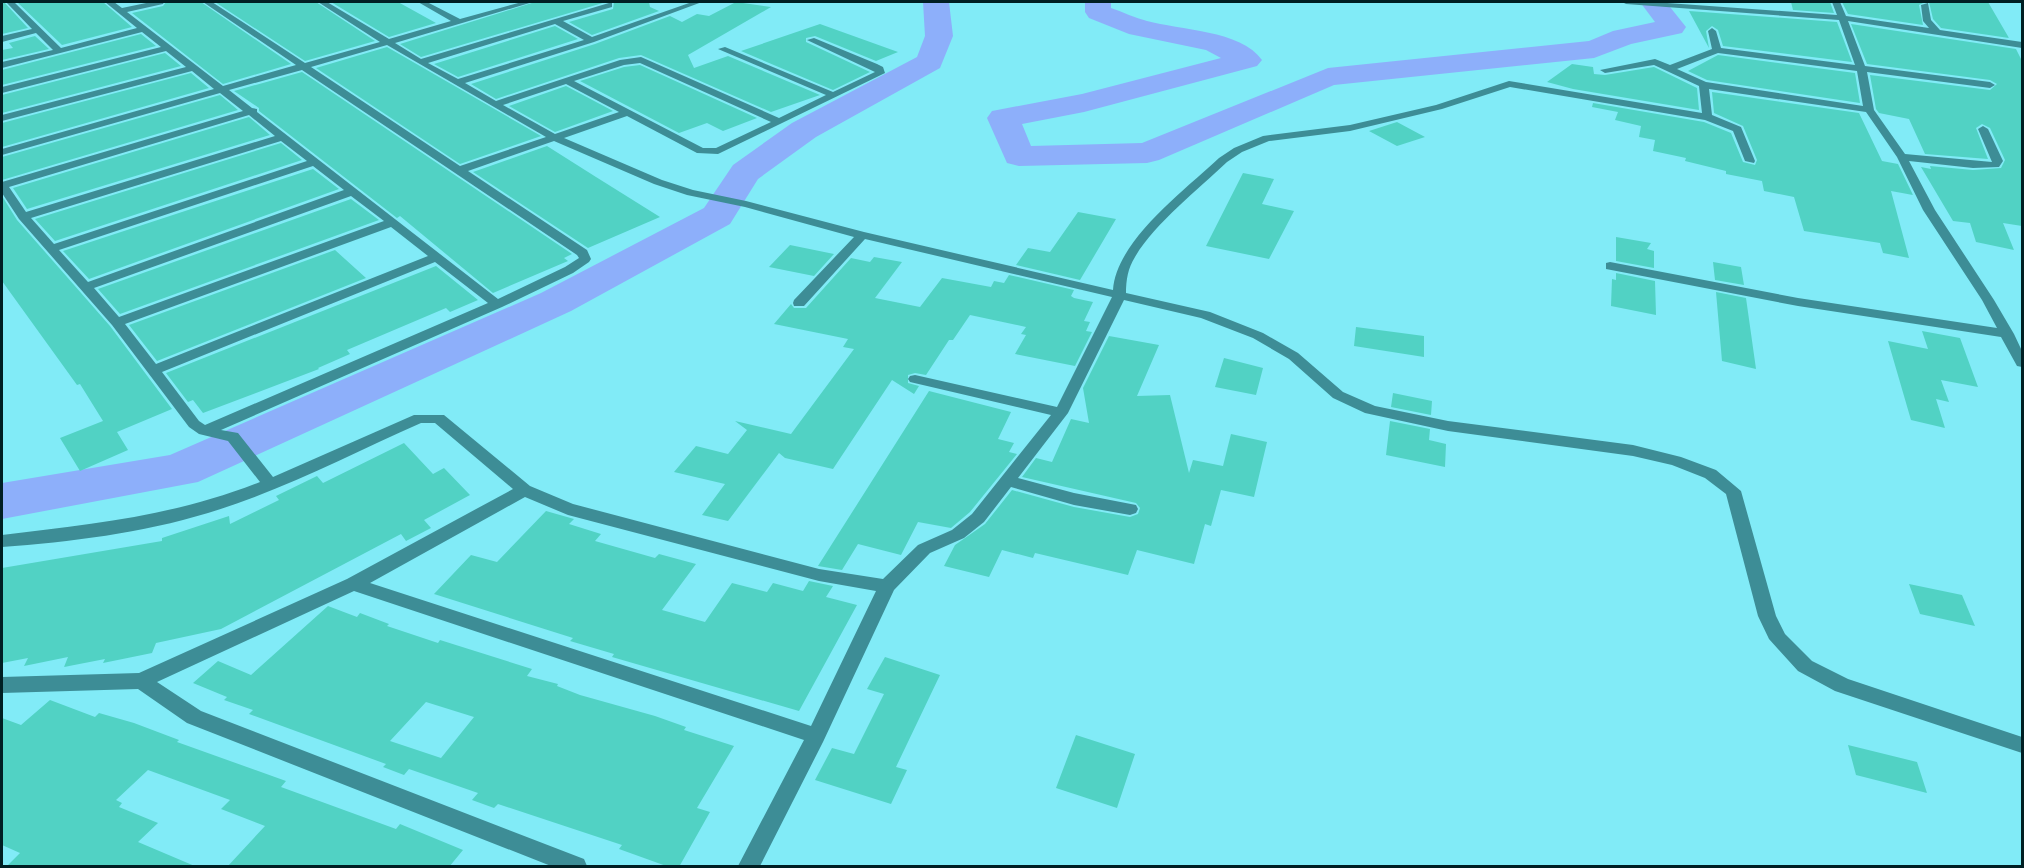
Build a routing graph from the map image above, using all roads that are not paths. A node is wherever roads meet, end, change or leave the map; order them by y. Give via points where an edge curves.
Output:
1 (10, 2) edge
2 (109, 2) edge
3 (160, 2) edge
4 (207, 2) edge
5 (322, 2) edge
6 (422, 2) edge
7 (529, 2) edge
8 (698, 2) edge
9 (1626, 2) edge
10 (1836, 2) edge
11 (609, 5) dead end
12 (1925, 5) dead end
13 (121, 11) junction
14 (1842, 18) junction
15 (457, 21) junction
16 (555, 21) junction
17 (145, 29) junction
18 (39, 30) junction
19 (1712, 31) dead end
20 (1937, 32) junction
21 (2, 39) edge
22 (591, 40) junction
23 (812, 40) dead end
24 (387, 41) junction
25 (2022, 45) edge
26 (168, 48) junction
27 (722, 49) dead end
28 (1717, 50) junction
29 (59, 51) junction
30 (420, 62) junction
31 (2, 64) edge
32 (304, 65) junction
33 (195, 67) junction
34 (1671, 68) junction
35 (1605, 70) dead end
36 (1862, 70) junction
37 (567, 81) junction
38 (459, 82) junction
39 (1704, 85) junction
40 (1990, 85) dead end
41 (222, 88) junction
42 (2, 90) edge
43 (833, 95) junction
44 (495, 104) junction
45 (1869, 110) junction
46 (253, 111) junction
47 (626, 113) junction
48 (1707, 117) junction
49 (2, 118) edge
50 (778, 121) junction
51 (1983, 129) dead end
52 (283, 136) junction
53 (553, 137) junction
54 (2, 152) edge
55 (1902, 157) junction
56 (1750, 160) dead end
57 (316, 162) junction
58 (460, 170) junction
59 (354, 192) junction
60 (23, 217) junction
61 (393, 222) junction
62 (862, 235) junction
63 (53, 249) junction
64 (437, 257) junction
65 (1610, 266) dead end
66 (86, 287) junction
67 (1119, 297) junction
68 (799, 303) dead end
69 (497, 304) junction
70 (117, 322) junction
71 (2007, 334) junction
72 (2022, 363) edge
73 (154, 370) junction
74 (915, 379) dead end
75 (1061, 413) junction
76 (204, 430) junction
77 (1007, 480) junction
78 (270, 484) junction
79 (524, 490) junction
80 (1131, 509) dead end
81 (2, 541) edge
82 (353, 584) junction
83 (887, 586) junction
84 (141, 681) junction
85 (2, 685) edge
86 (816, 736) junction
87 (2022, 745) edge
88 (576, 867) edge
89 (748, 867) edge

1 - 18 street
2 - 13 street
3 - 13 street
4 - 32 street
5 - 24 street
6 - 15 street
7 - 15 street
8 - 22 street
9 - 14 street
10 - 14 street
11 - 16 street
12 - 20 street via 1927,21
13 - 17 street
14 - 20 street
14 - 36 street
15 - 24 street
16 - 22 street
16 - 30 street
17 - 26 street
17 - 29 street
18 - 21 street
18 - 29 street
19 - 28 street
20 - 25 street
22 - 38 street
23 - 43 street via 880,69 876,75
24 - 30 street
24 - 32 street
26 - 33 street
26 - 42 street
27 - 43 street
28 - 34 street
28 - 36 street
29 - 31 street
30 - 38 street
32 - 41 street
32 - 58 street
33 - 41 street
33 - 49 street
34 - 35 street via 1648,61
34 - 39 street
36 - 40 street
36 - 45 street
37 - 44 street
37 - 47 street
37 - 50 street via 641,60
38 - 44 street
39 - 45 street
39 - 48 street
41 - 46 street
41 - 54 street
43 - 50 street
44 - 53 street
45 - 55 street
46 - 52 street
46 - 60 street via 2,185
47 - 50 street via 701,151 711,152
47 - 53 street
48 - 56 street via 1737,129
48 - 67 street via 1509,84 1439,107 1350,128 1267,138 1238,150 1216,166 1145,235 1128,256 1120,277
51 - 55 street via 1998,161 1995,165
52 - 57 street
52 - 60 street
53 - 58 street
53 - 62 street via 624,170 691,193
55 - 71 street via 1929,210
57 - 59 street
57 - 63 street
58 - 69 street via 584,253 585,259 579,264
59 - 61 street
59 - 66 street
60 - 63 street
61 - 64 street
61 - 70 street
62 - 67 street
62 - 68 street
63 - 66 street
64 - 69 street
64 - 73 street
65 - 71 street via 1777,299
66 - 70 street
67 - 75 street
67 - 87 street via 1205,315 1258,334 1289,352 1339,396 1361,407 1418,422 1606,446 1683,463 1712,474 1732,491 1767,616 1778,639 1805,666 1842,685
69 - 76 street
70 - 73 street
71 - 72 street
73 - 76 street via 194,424
74 - 75 street
75 - 77 street
76 - 78 street via 233,437
77 - 80 street via 1074,499
77 - 83 street via 969,527 924,549
78 - 79 street via 408,423 431,417 447,423
78 - 81 street via 180,515
79 - 82 street
79 - 83 street via 568,509 819,575
82 - 84 street
82 - 86 street
83 - 86 street
84 - 85 street
84 - 88 street via 194,717
86 - 89 street

